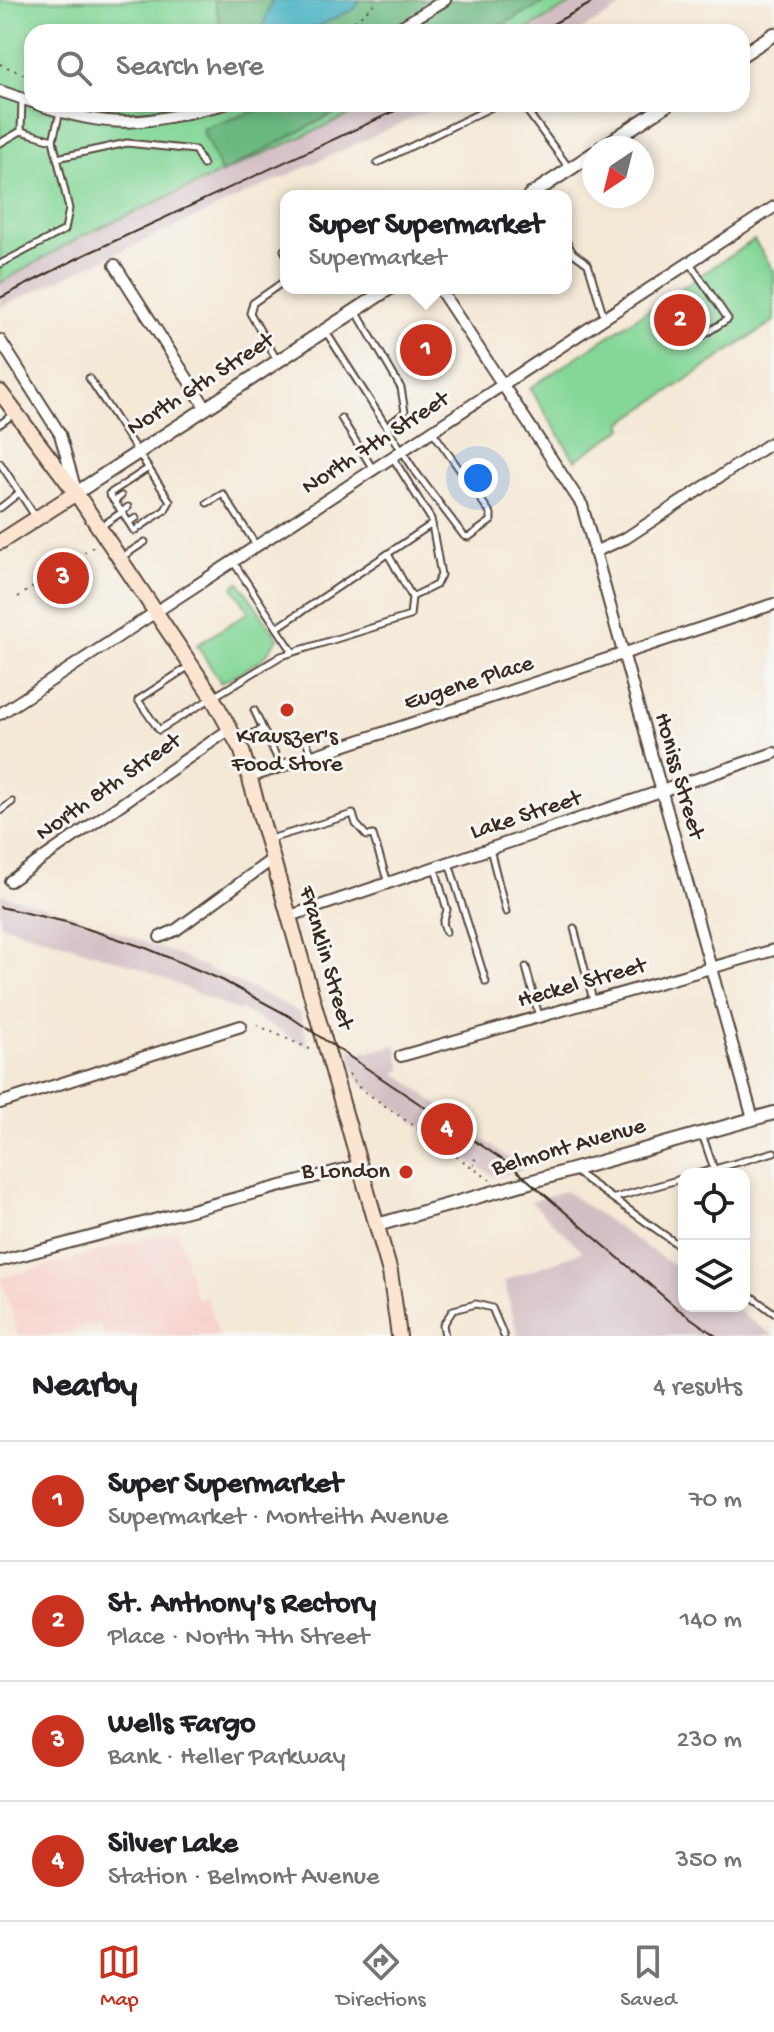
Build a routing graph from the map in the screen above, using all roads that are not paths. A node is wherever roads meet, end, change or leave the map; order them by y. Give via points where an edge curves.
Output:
1 (445, 0) edge
2 (405, 24) edge
3 (774, 34) edge
4 (750, 50) edge
5 (0, 91) edge
6 (24, 100) edge
7 (27, 112) edge
8 (60, 112) joint
9 (197, 112) edge
10 (482, 112) edge
11 (528, 112) edge
12 (656, 112) edge
13 (21, 131) junction
14 (619, 136) edge
15 (53, 140) junction
16 (0, 143) edge
17 (57, 158) junction
18 (582, 161) edge
19 (377, 163) dead end
20 (203, 165) dead end
21 (569, 169) junction
22 (538, 190) edge
23 (774, 207) edge
24 (572, 251) edge
25 (690, 263) junction
26 (0, 264) edge
27 (115, 265) dead end
28 (280, 284) edge
29 (381, 294) edge
30 (443, 294) edge
31 (356, 310) junction
32 (605, 318) junction
33 (324, 331) junction
34 (699, 338) dead end
35 (0, 340) edge
36 (278, 361) junction
37 (89, 378) dead end
38 (503, 385) junction
39 (0, 392) edge
40 (206, 408) junction
41 (15, 413) junction
42 (341, 418) dead end
43 (0, 424) edge
44 (387, 426) junction
45 (432, 431) junction
46 (774, 441) edge
47 (136, 453) junction
48 (397, 454) junction
49 (0, 463) edge
50 (147, 469) junction
51 (373, 470) junction
52 (152, 475) junction
53 (144, 481) dead end
54 (159, 486) junction
55 (151, 492) dead end
56 (19, 493) junction
57 (76, 493) junction
58 (121, 496) dead end
59 (167, 497) junction
60 (114, 501) junction
61 (158, 503) dead end
62 (207, 503) dead end
63 (128, 507) dead end
64 (0, 508) edge
65 (122, 512) junction
66 (37, 518) junction
67 (136, 518) dead end
68 (129, 522) junction
69 (432, 524) junction
70 (99, 528) junction
71 (0, 542) edge
72 (145, 542) dead end
73 (257, 546) junction
74 (594, 552) junction
75 (388, 554) junction
76 (119, 558) junction
77 (233, 562) junction
78 (412, 597) junction
79 (774, 604) edge
80 (155, 613) junction
81 (277, 628) junction
82 (293, 652) junction
83 (623, 655) junction
84 (190, 665) junction
85 (211, 695) junction
86 (254, 710) dead end
87 (0, 714) edge
88 (263, 729) junction
89 (233, 735) junction
90 (304, 735) dead end
91 (774, 753) edge
92 (313, 757) junction
93 (282, 767) junction
94 (252, 776) junction
95 (661, 792) junction
96 (12, 802) dead end
97 (0, 811) edge
98 (269, 839) junction
99 (490, 849) junction
100 (274, 858) junction
101 (449, 863) junction
102 (435, 867) junction
103 (5, 881) edge
104 (388, 883) junction
105 (506, 912) dead end
106 (290, 916) junction
107 (574, 928) dead end
108 (446, 932) dead end
109 (160, 937) dead end
110 (774, 950) edge
111 (526, 967) dead end
112 (710, 968) junction
113 (486, 982) dead end
114 (594, 1001) junction
115 (539, 1017) junction
116 (241, 1026) dead end
117 (401, 1056) dead end
118 (0, 1103) edge
119 (774, 1113) edge
120 (753, 1119) junction
121 (702, 1133) junction
122 (774, 1152) edge
123 (360, 1165) junction
124 (714, 1168) edge
125 (718, 1168) edge
126 (573, 1170) junction
127 (678, 1180) edge
128 (614, 1199) junction
129 (377, 1225) junction
130 (678, 1245) edge
131 (0, 1261) edge
132 (750, 1295) edge
133 (774, 1313) edge
134 (399, 1336) edge
135 (445, 1336) edge
136 (504, 1336) edge

1 - 2 street
3 - 4 street
5 - 6 street
7 - 13 lane
8 - 9 street via 136,123
8 - 15 lane
10 - 19 lane
11 - 21 lane
12 - 14 street
13 - 15 lane
13 - 16 lane
15 - 17 lane
17 - 20 lane via 127,143 195,150
17 - 26 lane via 69,209 65,230
18 - 21 street
21 - 22 street
23 - 25 street, North 7th Street
24 - 32 lane via 588,264
25 - 32 street, North 7th Street
25 - 34 lane via 728,319
27 - 40 street
28 - 36 lane via 253,303 250,313
29 - 31 street, North 6th Street
30 - 38 street, Honiss Street
31 - 33 street, North 6th Street
31 - 44 lane via 401,388 405,412
32 - 38 street, North 7th Street
33 - 36 street, North 6th Street
33 - 44 lane
35 - 57 street via 60,434
36 - 40 street, North 6th Street
37 - 47 lane
38 - 45 street, North 7th Street
38 - 74 street, Honiss Street via 582,505
39 - 41 main road, Franklin Street
40 - 47 street, North 6th Street
41 - 43 lane
41 - 57 main road, Franklin Street
42 - 51 lane
44 - 48 lane
45 - 48 street, North 7th Street
45 - 48 lane via 491,514 491,521 469,537
46 - 74 street via 626,538
47 - 50 lane
47 - 57 street, North 6th Street
48 - 51 street, North 7th Street
48 - 69 lane
49 - 56 lane
50 - 52 lane
50 - 60 lane via 109,494
51 - 73 street, North 7th Street
52 - 53 lane
52 - 54 lane
54 - 55 lane
54 - 59 lane
56 - 64 lane
56 - 66 lane
57 - 66 main road
57 - 70 main road, Franklin Street
58 - 60 lane
59 - 61 lane
59 - 68 lane via 165,510 145,524 134,531
60 - 65 lane
62 - 73 lane via 223,494
63 - 65 lane
65 - 68 lane
65 - 70 lane
66 - 71 main road
67 - 68 lane
69 - 75 lane
69 - 78 lane via 441,575 436,585
70 - 76 main road, Franklin Street
72 - 76 lane
73 - 77 street, North 7th Street
74 - 83 street, Honiss Street
75 - 78 lane
75 - 81 lane
76 - 80 main road, Franklin Street
77 - 80 street, North 7th Street
77 - 81 lane
78 - 82 lane via 410,616
79 - 83 street, Eugene Place
80 - 84 main road, Franklin Street
80 - 87 street, North 7th Street
81 - 82 lane
82 - 85 lane
83 - 92 street, Eugene Place
83 - 95 street, Honiss Street
84 - 85 main road, Franklin Street
84 - 85 lane via 138,700 159,730
85 - 89 main road, Franklin Street
86 - 88 lane
88 - 89 lane
88 - 93 lane
89 - 94 main road, Franklin Street
89 - 103 street, North 8th Street
90 - 92 lane
91 - 95 street, Lake Street
92 - 93 street, Eugene Place
93 - 94 street, Eugene Place
94 - 98 main road, Franklin Street
95 - 99 street, Lake Street
95 - 112 street, Honiss Street
96 - 97 lane
98 - 100 main road, Franklin Street
98 - 104 lane via 353,814 367,836 373,835
99 - 101 street, Lake Street
99 - 105 lane
100 - 106 main road, Franklin Street
100 - 109 street
101 - 102 street, Lake Street
101 - 113 lane
102 - 104 street, Lake Street
102 - 108 lane via 447,910
104 - 106 street, Lake Street
106 - 123 main road, Franklin Street
107 - 114 lane
110 - 112 street, Heckel Street
111 - 115 lane
112 - 114 street, Heckel Street
112 - 120 street, Honiss Street
114 - 115 street, Heckel Street
115 - 117 street, Heckel Street
116 - 118 street
119 - 120 street, Belmont Avenue
120 - 121 street, Belmont Avenue
121 - 124 lane
121 - 126 street, Belmont Avenue
122 - 125 lane
123 - 129 main road, Franklin Street
123 - 131 street
126 - 128 lane
126 - 129 street, Belmont Avenue
127 - 128 lane
128 - 130 lane
129 - 134 main road, Franklin Street
132 - 133 lane
135 - 136 lane via 443,1325 453,1310 476,1304 492,1308

